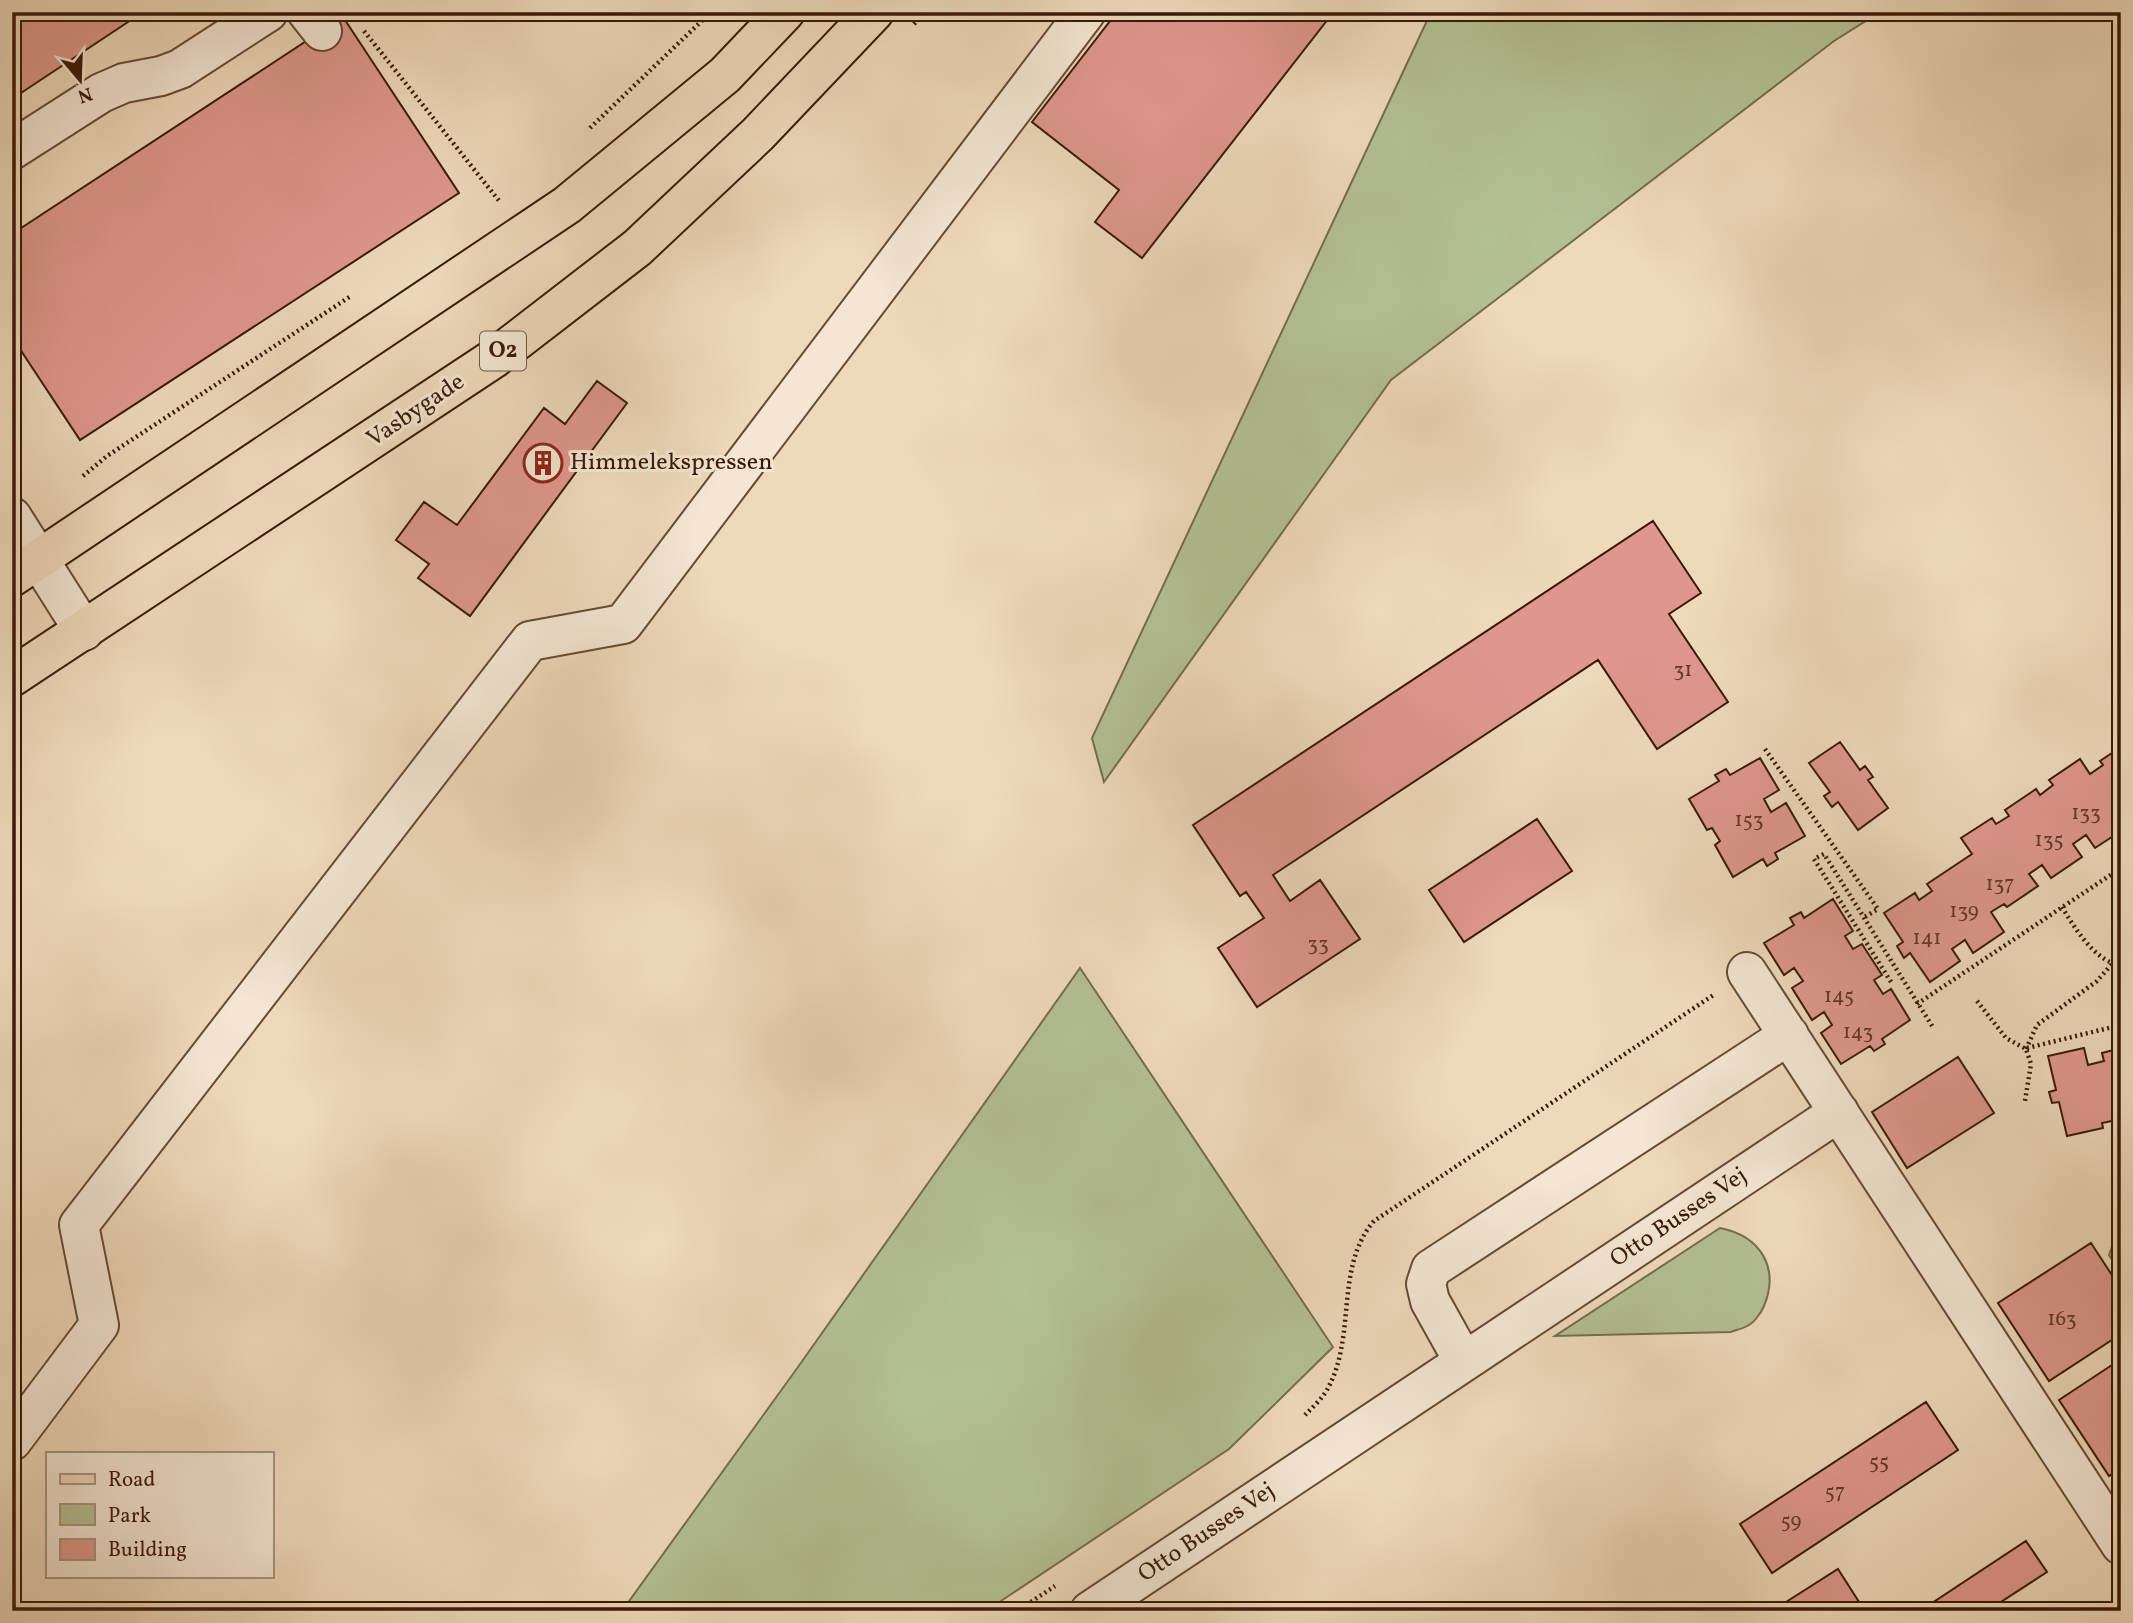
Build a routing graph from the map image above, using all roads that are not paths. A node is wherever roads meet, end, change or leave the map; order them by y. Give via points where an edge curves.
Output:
1 (785, 12) edge
2 (874, 12) edge
3 (1086, 12) edge
4 (253, 21) edge
5 (12, 150) edge
6 (12, 517) edge
7 (26, 568) edge
8 (84, 631) junction
9 (12, 677) edge
10 (1748, 972) road end
11 (1789, 1035) junction
12 (1839, 1112) junction
13 (1464, 1362) junction
14 (12, 1441) edge
15 (2121, 1545) edge
16 (1090, 1611) edge

1 - 7 main road via 725,75 566,205
2 - 8 main road, Vasbygade / O2 via 758,134 637,248 493,359
3 - 14 street via 623,624 530,640 79,1224 99,1325
4 - 5 street via 180,69 101,93
6 - 7 street
7 - 8 street
8 - 9 main road, Vasbygade / O2
10 - 11 street
11 - 12 street
11 - 13 street via 1431,1269 1426,1284 1430,1301
12 - 13 street, Otto Busses Vej
12 - 15 street
13 - 16 street, Otto Busses Vej

